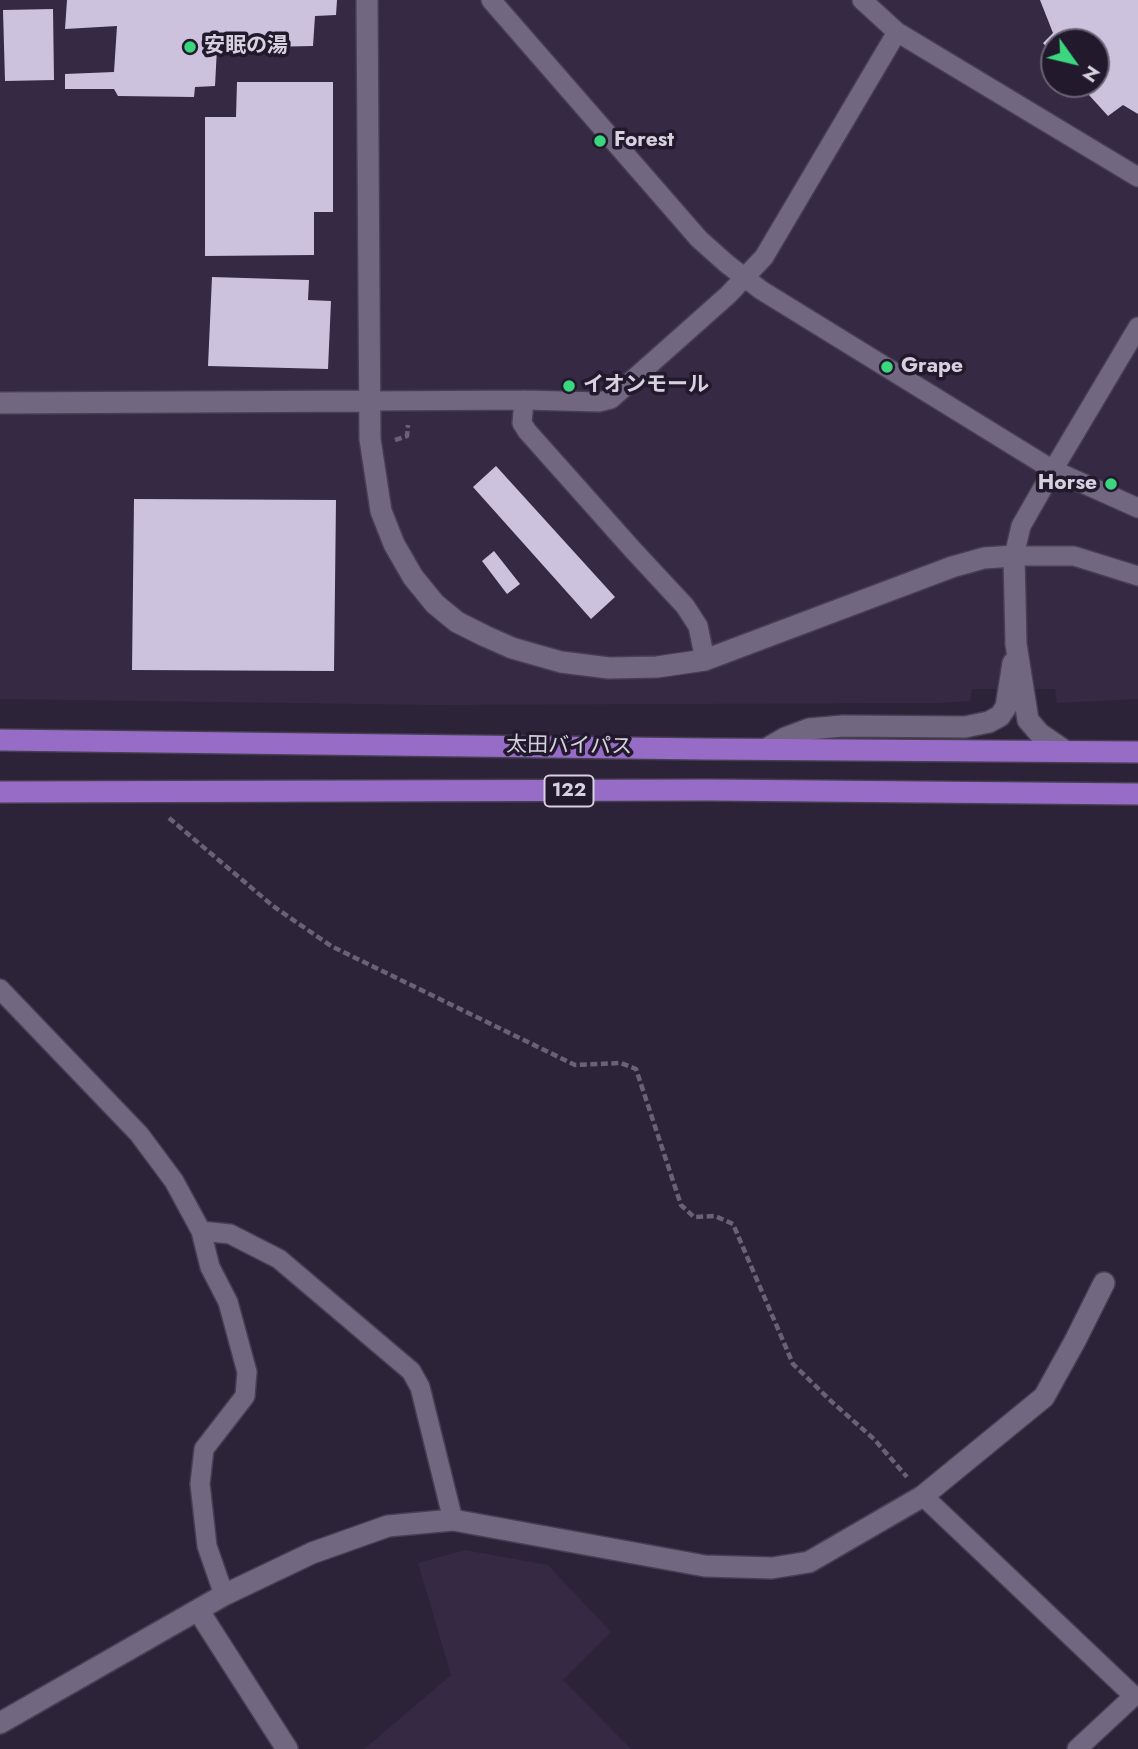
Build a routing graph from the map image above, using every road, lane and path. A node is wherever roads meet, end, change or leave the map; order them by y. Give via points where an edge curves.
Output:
1 (367, 0) edge
2 (491, 0) edge
3 (862, 0) edge
4 (897, 32) junction
5 (1138, 177) edge
6 (746, 278) junction
7 (1138, 327) edge
8 (524, 400) junction
9 (370, 401) junction
10 (0, 403) edge
11 (1053, 470) junction
12 (1138, 508) edge
13 (1014, 556) junction
14 (1138, 576) edge
15 (1016, 644) junction
16 (705, 660) junction
17 (0, 740) edge
18 (766, 749) junction
19 (1065, 751) junction
20 (1138, 752) edge
21 (0, 792) edge
22 (1138, 794) edge
23 (168, 817) dead end
24 (0, 989) edge
25 (201, 1231) junction
26 (1104, 1283) dead end
27 (923, 1496) junction
28 (453, 1520) junction
29 (224, 1595) junction
30 (198, 1610) junction
31 (0, 1723) edge
32 (287, 1749) edge
33 (1077, 1749) edge

1 - 9 street
2 - 6 lane via 699,239
3 - 4 lane
4 - 5 lane
4 - 6 lane via 764,257
6 - 8 lane via 611,399
6 - 11 lane
7 - 11 lane
8 - 9 lane
8 - 16 lane via 522,423 527,431 685,606 698,626
9 - 10 street
9 - 16 street via 380,511 413,577 457,622 512,648 561,662 609,668
11 - 12 lane
11 - 13 lane via 1021,526
13 - 14 lane via 1074,556
13 - 15 street
13 - 16 street via 952,567
15 - 18 street via 1006,707 989,722 965,727 809,729
15 - 19 street via 1028,720
17 - 18 highway, 太田バイパス / 122
18 - 19 highway, 太田バイパス / 122
19 - 20 highway, 太田バイパス / 122
21 - 22 highway, 太田バイパス / 122
23 - 27 path via 274,906 331,946 575,1065 621,1063 636,1069 681,1205 694,1217 715,1216 733,1224 793,1364 874,1439
24 - 25 lane via 139,1134 174,1181
25 - 28 lane via 230,1234 279,1258 411,1371 421,1387
25 - 29 lane via 247,1371 245,1396 204,1449 200,1484 206,1546
26 - 27 street via 1044,1397
27 - 28 street via 809,1562 772,1568 705,1566
27 - 33 lane via 1134,1696
28 - 29 street via 388,1526 312,1553
29 - 30 street
30 - 31 street
30 - 32 street

